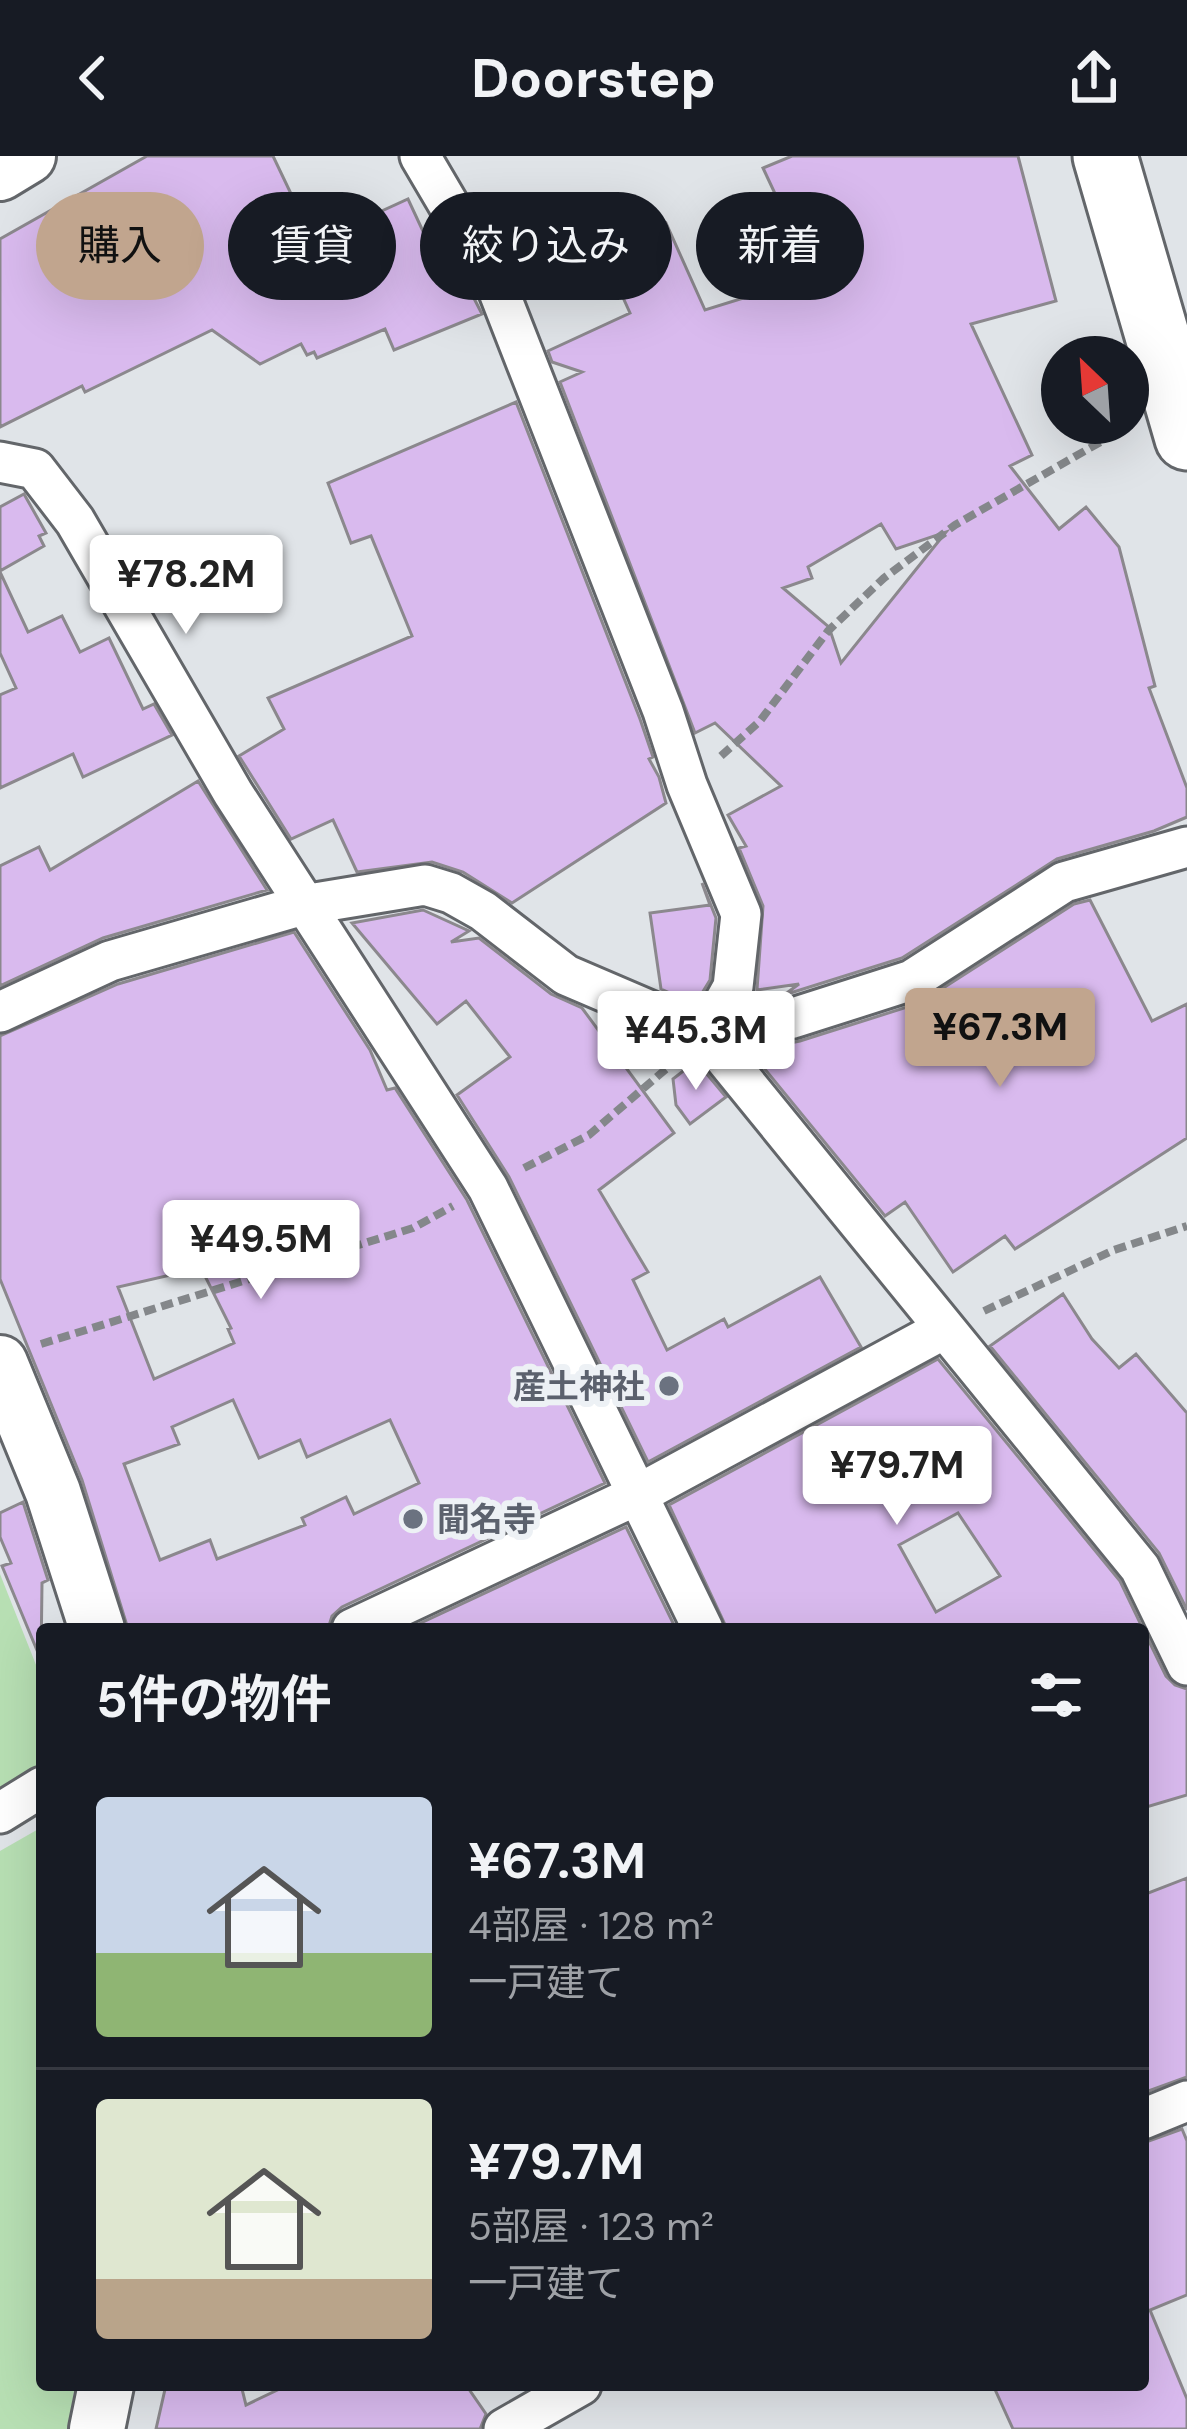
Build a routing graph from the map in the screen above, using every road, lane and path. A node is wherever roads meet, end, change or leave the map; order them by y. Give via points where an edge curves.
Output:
1 (28, 156) edge
2 (420, 156) edge
3 (1105, 156) edge
4 (0, 173) edge
5 (1187, 438) edge
6 (1097, 444) edge
7 (0, 462) edge
8 (687, 785) junction
9 (1187, 847) edge
10 (303, 905) junction
11 (0, 1012) edge
12 (706, 1035) junction
13 (488, 1187) junction
14 (1187, 1226) edge
15 (944, 1329) junction
16 (11, 1356) edge
17 (635, 1496) junction
18 (95, 1623) edge
19 (365, 1623) edge
20 (700, 1623) edge
21 (1187, 1665) edge
22 (36, 1791) edge
23 (0, 1813) edge
24 (1187, 2101) edge
25 (1149, 2117) edge
26 (105, 2391) edge
27 (570, 2391) edge
28 (97, 2429) edge
29 (504, 2429) edge

1 - 4 main road
2 - 8 street via 497,287
3 - 5 main road
6 - 8 path via 955,525 884,578 828,631 760,721
7 - 10 street via 34,469 75,520
8 - 12 street via 741,914 733,987
9 - 12 street via 1064,882 911,980 793,1018
10 - 11 street via 110,961
10 - 12 street via 424,885 451,892 566,975
10 - 13 street
12 - 13 path via 589,1135
12 - 15 street
13 - 16 path via 413,1228
13 - 17 street
14 - 15 path via 1114,1250
15 - 17 street
15 - 21 street via 1140,1568
16 - 18 main road
17 - 19 street
17 - 20 street
22 - 23 street
24 - 25 street
26 - 28 main road
27 - 29 street

